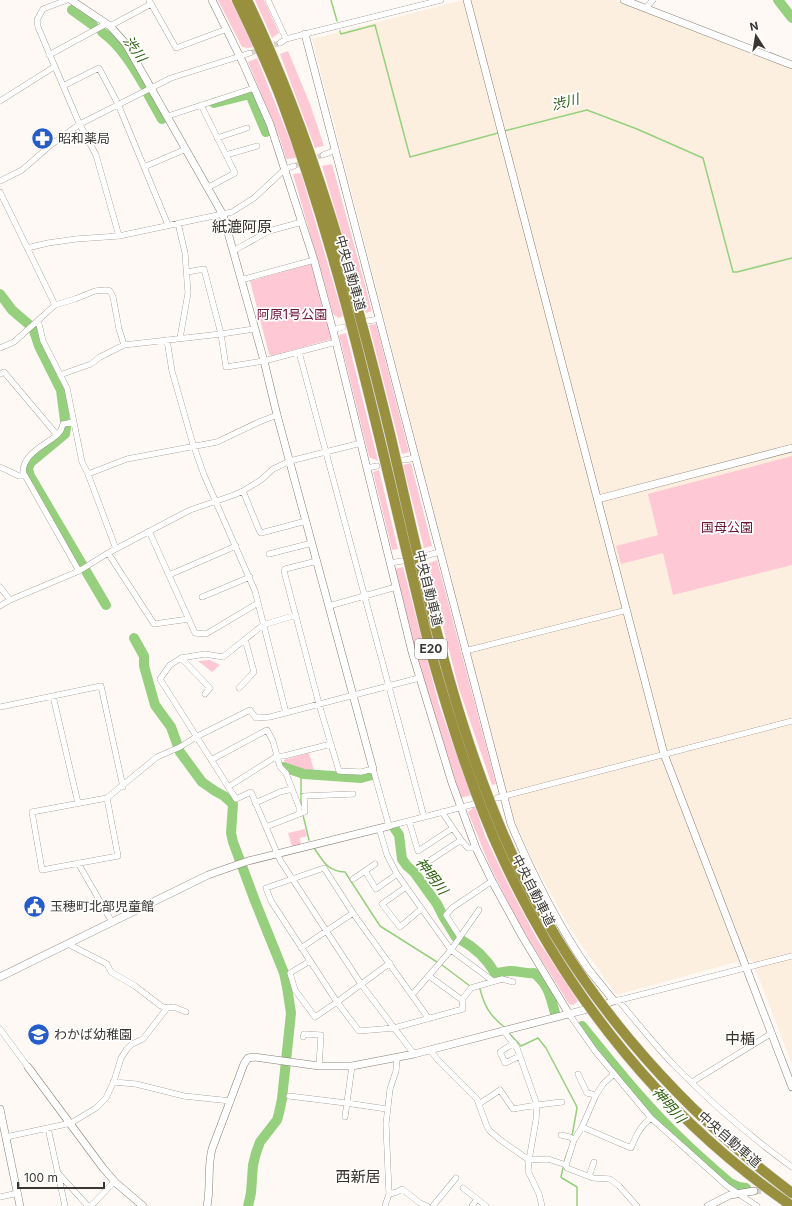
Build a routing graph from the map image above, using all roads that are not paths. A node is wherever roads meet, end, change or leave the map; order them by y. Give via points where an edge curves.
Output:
1 (67, 0) edge
2 (71, 0) edge
3 (212, 0) edge
4 (237, 0) edge
5 (247, 0) edge
6 (268, 0) edge
7 (441, 0) edge
8 (467, 0) edge
9 (624, 0) edge
10 (652, 0) edge
11 (150, 2) edge
12 (646, 8) junction
13 (108, 25) junction
14 (227, 29) junction
15 (305, 34) junction
16 (286, 39) junction
17 (280, 43) tunnel mouth
18 (250, 53) tunnel mouth
19 (49, 55) junction
20 (240, 55) junction
21 (792, 65) edge
22 (54, 67) junction
23 (63, 86) junction
24 (151, 87) junction
25 (254, 88) junction
26 (0, 101) edge
27 (118, 104) junction
28 (201, 105) junction
29 (168, 116) junction
30 (80, 124) junction
31 (247, 128) dead end
32 (217, 138) junction
33 (257, 146) dead end
34 (186, 149) junction
35 (336, 150) junction
36 (226, 155) junction
37 (323, 155) tunnel mouth
38 (294, 166) tunnel mouth
39 (144, 167) junction
40 (285, 169) junction
41 (0, 181) edge
42 (207, 188) junction
43 (0, 192) edge
44 (223, 215) junction
45 (302, 222) junction
46 (178, 223) junction
47 (168, 225) junction
48 (119, 236) junction
49 (28, 248) junction
50 (233, 252) junction
51 (314, 260) junction
52 (187, 272) junction
53 (241, 280) junction
54 (55, 305) junction
55 (379, 319) junction
56 (38, 320) junction
57 (368, 321) dead end
58 (343, 327) dead end
59 (254, 329) junction
60 (333, 330) junction
61 (221, 334) junction
62 (180, 338) junction
63 (167, 340) junction
64 (336, 342) junction
65 (124, 344) junction
66 (0, 348) edge
67 (299, 352) junction
68 (264, 361) junction
69 (0, 374) edge
70 (60, 375) junction
71 (277, 415) junction
72 (74, 422) junction
73 (57, 435) junction
74 (361, 443) junction
75 (194, 447) junction
76 (792, 448) edge
77 (325, 452) junction
78 (416, 458) junction
79 (404, 460) dead end
80 (290, 461) junction
81 (377, 466) dead end
82 (0, 467) edge
83 (367, 468) junction
84 (88, 474) junction
85 (25, 476) junction
86 (243, 491) junction
87 (598, 499) junction
88 (215, 501) junction
89 (306, 521) junction
90 (149, 531) junction
91 (312, 543) junction
92 (236, 546) junction
93 (116, 548) junction
94 (440, 552) junction
95 (108, 553) junction
96 (269, 554) dead end
97 (425, 556) dead end
98 (317, 561) junction
99 (402, 561) dead end
100 (390, 563) junction
101 (82, 570) junction
102 (169, 574) junction
103 (250, 577) junction
104 (0, 587) edge
105 (396, 587) junction
106 (202, 596) dead end
107 (364, 596) junction
108 (10, 600) junction
109 (258, 603) junction
110 (0, 606) edge
111 (329, 606) junction
112 (627, 610) junction
113 (296, 615) junction
114 (189, 619) junction
115 (264, 625) junction
116 (245, 639) junction
117 (465, 651) junction
118 (181, 658) junction
119 (419, 678) junction
120 (388, 686) junction
121 (239, 688) dead end
122 (205, 694) dead end
123 (354, 695) junction
124 (53, 696) junction
125 (319, 704) junction
126 (0, 707) edge
127 (286, 713) junction
128 (792, 721) edge
129 (196, 737) junction
130 (331, 744) junction
131 (664, 754) junction
132 (277, 756) junction
133 (211, 760) junction
134 (373, 769) junction
135 (122, 787) junction
136 (228, 787) junction
137 (292, 789) junction
138 (353, 794) dead end
139 (500, 797) junction
140 (107, 798) junction
141 (78, 803) junction
142 (255, 803) junction
143 (474, 804) dead end
144 (461, 807) junction
145 (442, 812) junction
146 (298, 814) junction
147 (424, 817) junction
148 (409, 821) junction
149 (389, 826) junction
150 (266, 827) junction
151 (379, 828) junction
152 (453, 828) junction
153 (461, 840) junction
154 (476, 848) junction
155 (277, 853) junction
156 (78, 863) junction
157 (426, 863) dead end
158 (375, 864) dead end
159 (365, 871) junction
160 (397, 874) junction
161 (293, 879) junction
162 (353, 879) dead end
163 (492, 882) junction
164 (406, 887) junction
165 (421, 909) junction
166 (479, 910) dead end
167 (353, 913) junction
168 (112, 922) junction
169 (326, 931) junction
170 (460, 937) junction
171 (68, 944) junction
172 (301, 948) junction
173 (451, 950) junction
174 (792, 956) edge
175 (310, 961) junction
176 (390, 963) junction
177 (747, 968) junction
178 (429, 976) junction
179 (0, 977) edge
180 (494, 981) junction
181 (513, 982) dead end
182 (361, 984) junction
183 (412, 995) junction
184 (462, 1000) junction
185 (337, 1002) junction
186 (613, 1002) junction
187 (167, 1008) junction
188 (584, 1010) dead end
189 (186, 1012) dead end
190 (569, 1014) junction
191 (429, 1019) junction
192 (394, 1028) junction
193 (0, 1029) edge
194 (503, 1030) junction
195 (772, 1033) junction
196 (304, 1037) dead end
197 (514, 1044) junction
198 (430, 1050) junction
199 (414, 1054) junction
200 (520, 1056) junction
201 (398, 1058) junction
202 (319, 1066) junction
203 (352, 1066) junction
204 (28, 1067) joint
205 (578, 1074) dead end
206 (614, 1074) junction
207 (113, 1082) junction
208 (692, 1082) junction
209 (792, 1087) edge
210 (596, 1095) junction
211 (289, 1096) dead end
212 (230, 1101) junction
213 (562, 1102) dead end
214 (346, 1103) junction
215 (479, 1104) junction
216 (537, 1105) junction
217 (0, 1109) edge
218 (387, 1109) junction
219 (345, 1117) dead end
220 (651, 1118) junction
221 (70, 1123) junction
222 (582, 1127) junction
223 (48, 1128) junction
224 (561, 1135) dead end
225 (6, 1136) junction
226 (574, 1140) junction
227 (528, 1160) junction
228 (594, 1162) dead end
229 (566, 1165) junction
230 (792, 1167) edge
231 (58, 1173) junction
232 (589, 1176) junction
233 (456, 1178) dead end
234 (115, 1181) junction
235 (463, 1188) dead end
236 (754, 1192) tunnel mouth
237 (18, 1193) junction
238 (738, 1193) junction
239 (792, 1193) edge
240 (390, 1194) junction
241 (0, 1197) edge
242 (477, 1199) junction
243 (20, 1206) edge
244 (65, 1206) edge
245 (90, 1206) edge
246 (143, 1206) edge
247 (207, 1206) edge
248 (385, 1206) edge
249 (427, 1206) edge
250 (433, 1206) edge
251 (472, 1206) edge
252 (486, 1206) edge
253 (542, 1206) edge
254 (637, 1206) edge
255 (708, 1206) edge
256 (758, 1206) edge
257 (792, 1206) edge

1 - 19 street via 43,9 37,20
2 - 13 street
3 - 14 street
4 - 257 highway, 中央自動車道 / E20 via 282,102 325,229 364,371 435,666 456,736 503,859 545,938 611,1036 691,1124 754,1178
5 - 239 highway, 中央自動車道 / E20 via 290,100 338,240 374,368 424,583 448,672 481,776 512,855 553,932 620,1030 702,1118
6 - 16 street
7 - 15 street
8 - 87 street
9 - 12 street
10 - 12 street
11 - 13 street
11 - 14 street via 176,48
12 - 21 street
13 - 19 street
13 - 24 street via 126,44
14 - 20 street
15 - 16 street
15 - 35 street
16 - 17 street
18 - 20 street
19 - 22 street
20 - 24 street
20 - 25 street
22 - 23 street
22 - 26 street
23 - 27 street via 99,68
23 - 30 street
24 - 27 street
24 - 29 street
25 - 28 street
25 - 40 street via 270,124
27 - 30 street
27 - 39 street
28 - 29 street
28 - 32 street
29 - 34 street
30 - 41 street via 22,170
30 - 48 street via 96,155
31 - 32 street
32 - 36 street
33 - 36 street
34 - 39 street
34 - 42 street
35 - 37 street
35 - 55 street
36 - 42 street via 235,173
38 - 40 street
39 - 47 street
40 - 44 street via 254,198
40 - 45 street
42 - 44 street
43 - 49 street
44 - 46 street
44 - 50 street
45 - 50 street via 269,231
45 - 51 street
46 - 47 street
46 - 52 street
47 - 48 street
48 - 49 street via 76,239
49 - 54 street
50 - 53 street
51 - 53 street
51 - 60 street
52 - 61 street via 204,269
52 - 62 street via 188,292
53 - 59 street
54 - 56 street
54 - 65 street via 94,291 110,291
55 - 57 street
55 - 78 street
56 - 66 street via 14,342
56 - 70 street via 43,342
58 - 60 street
59 - 61 street
59 - 68 street
60 - 64 street
61 - 62 street
61 - 68 street via 226,367
62 - 63 street
63 - 65 street
63 - 75 street via 172,371
64 - 67 street
64 - 74 street
65 - 70 street via 91,364
67 - 68 street
67 - 77 street
68 - 71 street
69 - 73 street via 4,372
70 - 72 street via 67,388
71 - 75 street via 217,442
71 - 80 street
72 - 73 street via 63,424
72 - 84 street via 82,462
73 - 85 street via 27,459 23,468
74 - 77 street
74 - 83 street
75 - 84 street via 127,459
75 - 88 street
76 - 87 street
77 - 80 street
77 - 107 street
78 - 79 street
78 - 94 street
80 - 86 street via 273,469
80 - 89 street
81 - 83 street
82 - 85 street via 19,476
83 - 100 street
84 - 93 street
85 - 101 street
86 - 88 street
86 - 89 street via 261,533
87 - 112 street
88 - 90 street via 190,510
88 - 92 street
89 - 91 street
90 - 93 street
90 - 102 street
91 - 96 street
91 - 98 street
92 - 102 street
92 - 103 street
93 - 95 street
94 - 97 street
94 - 117 street
95 - 101 street
95 - 114 street via 154,624
98 - 111 street
98 - 113 street via 284,571
99 - 100 street
100 - 105 street
101 - 108 street
102 - 114 street
103 - 106 street
103 - 109 street
104 - 108 street
105 - 107 street
105 - 119 street
107 - 111 street
107 - 120 street
108 - 110 street
109 - 114 street via 206,634 195,632
109 - 115 street
111 - 123 street
112 - 117 street
112 - 131 street
113 - 115 street
113 - 125 street
115 - 116 street
115 - 127 street
116 - 118 street via 224,657 205,654
116 - 121 street via 254,672
117 - 139 street
118 - 122 street via 210,688
118 - 129 street via 170,666 160,679
119 - 120 street
119 - 144 street
120 - 123 street
120 - 147 street
123 - 125 street
123 - 134 street
124 - 126 street
124 - 135 street via 101,686
124 - 141 street
125 - 127 street
125 - 130 street
127 - 129 street via 256,718 250,710
128 - 131 street
129 - 133 street
129 - 135 street via 158,757
130 - 132 street
130 - 134 street via 339,771 361,772
131 - 139 street
131 - 177 street
132 - 133 street via 267,730
132 - 136 street
132 - 137 street
133 - 136 street
134 - 149 street
135 - 140 street
136 - 142 street via 236,799 250,792
137 - 142 street
137 - 146 street
138 - 146 street via 304,796 305,812
139 - 186 street via 523,852 555,915
140 - 141 street
140 - 156 street via 118,856
141 - 156 street via 32,812 42,870
142 - 150 street
143 - 144 street
144 - 145 street
144 - 154 street
145 - 147 street
145 - 152 street
146 - 150 street
147 - 148 street
148 - 149 street
148 - 152 street via 418,851
149 - 151 street
150 - 155 street
151 - 155 street
151 - 160 street via 387,855
152 - 153 street
153 - 154 street via 468,848
153 - 157 street
154 - 163 street
155 - 161 street
155 - 168 street via 208,875
156 - 168 street
158 - 159 street
159 - 160 street via 376,889
159 - 162 street
160 - 164 street
161 - 167 street via 324,868
161 - 169 street
161 - 172 street via 266,888 271,901
163 - 170 street via 452,908 446,915
163 - 190 street
164 - 165 street
164 - 165 street via 382,904 400,927
165 - 173 street
166 - 170 street
167 - 169 street
167 - 176 street
168 - 171 street
169 - 172 street
169 - 182 street
170 - 173 street
171 - 179 street
171 - 187 street via 107,964 111,972
172 - 175 street
173 - 178 street
173 - 180 street
174 - 177 street
175 - 185 street
175 - 185 street via 290,974 296,990 315,1017
176 - 182 street
176 - 183 street
177 - 186 street
177 - 195 street
178 - 183 street
178 - 184 street
180 - 181 street via 502,979
180 - 184 street via 471,988
182 - 185 street
182 - 192 street
183 - 191 street
184 - 191 street via 464,1009
185 - 192 street via 359,1031
186 - 208 street
187 - 189 street via 174,1007
187 - 207 street via 143,1039 127,1049 121,1058
188 - 190 street
190 - 194 street
190 - 206 street
191 - 192 street
192 - 199 street
193 - 204 street
194 - 197 street
194 - 198 street
195 - 208 street
195 - 209 street
196 - 202 street via 304,1034 321,1035
197 - 200 street
197 - 200 street via 500,1052 505,1063
198 - 199 street
198 - 215 street
199 - 201 street
200 - 216 street
201 - 203 street
201 - 218 street
202 - 203 street
202 - 212 street via 248,1058
203 - 214 street
204 - 221 street
205 - 210 street via 587,1093
206 - 210 street
206 - 220 street
207 - 212 street via 136,1084 184,1096
207 - 221 street via 106,1098 96,1108
208 - 230 street via 760,1144
210 - 222 street
211 - 214 street
212 - 247 street via 210,1156
213 - 216 street
214 - 218 street
214 - 219 street
215 - 216 street via 500,1090 513,1109
215 - 227 street via 489,1130
216 - 227 street
217 - 225 street
218 - 240 street
220 - 222 street via 636,1134 631,1148
220 - 238 street
221 - 223 street
221 - 234 street
222 - 226 street
223 - 225 street
223 - 231 street
224 - 226 street
225 - 237 street
226 - 229 street
227 - 229 street via 548,1159
227 - 253 street via 528,1171
228 - 232 street
229 - 232 street via 567,1168
231 - 244 street
231 - 245 street
232 - 254 street via 610,1179
233 - 250 street
234 - 245 street
234 - 246 street
235 - 242 street
236 - 238 street
237 - 241 street
237 - 243 street
238 - 255 street
238 - 256 street
240 - 248 street
240 - 249 street via 402,1189 420,1204
242 - 251 street
242 - 252 street

